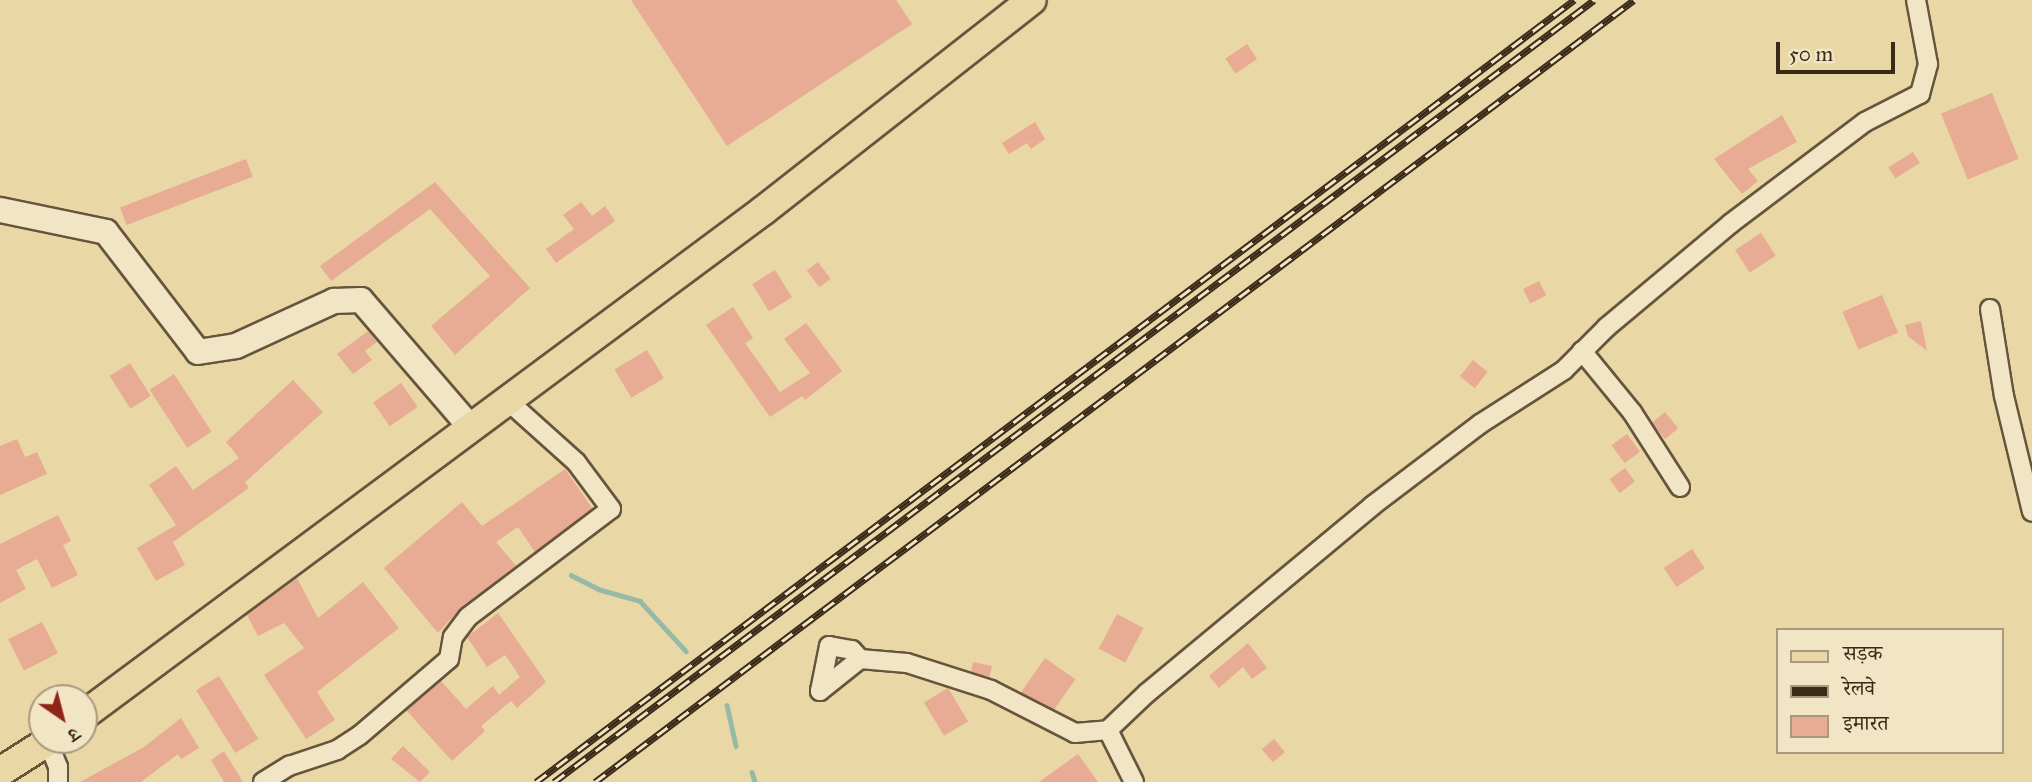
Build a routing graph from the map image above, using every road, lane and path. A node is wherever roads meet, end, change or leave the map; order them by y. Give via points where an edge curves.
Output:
1 (1916, 0) edge
2 (1026, 2) edge
3 (0, 210) edge
4 (1990, 309) dead end
5 (1582, 351) junction
6 (508, 401) junction
7 (471, 428) junction
8 (1680, 487) dead end
9 (2032, 512) edge
10 (860, 659) dead end
11 (98, 705) edge
12 (1108, 730) junction
13 (28, 751) edge
14 (54, 754) edge
15 (3, 763) edge
16 (58, 782) edge
17 (263, 782) edge
18 (1134, 782) edge

1 - 5 street via 1928,64 1920,94 1865,121 1730,224
2 - 6 main road via 764,210
3 - 7 street via 106,232 198,352 236,346 334,301 361,300
4 - 9 street via 2004,396
5 - 8 street via 1632,412
5 - 12 street via 1564,370 1480,424 1372,506
6 - 7 main road
6 - 17 street via 576,462 611,509 468,617 453,637 449,659 360,734 337,750 289,766
7 - 11 main road
10 - 12 street via 907,663 992,690 1075,733
12 - 18 street
13 - 15 main road
14 - 16 street

